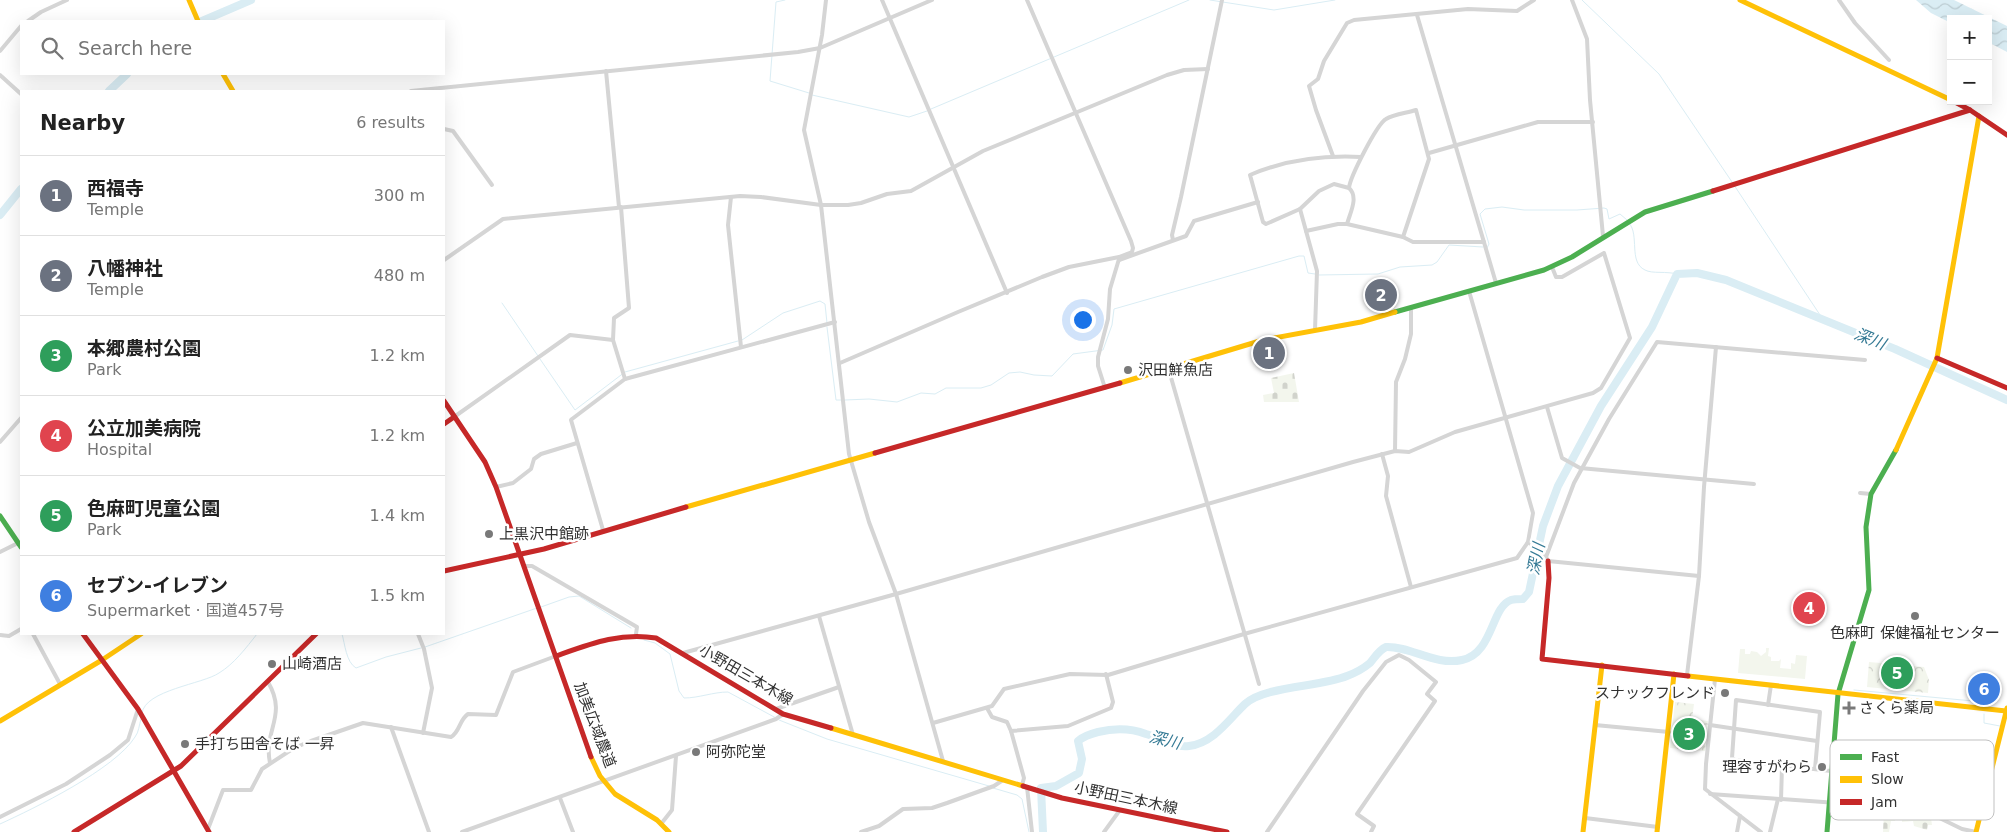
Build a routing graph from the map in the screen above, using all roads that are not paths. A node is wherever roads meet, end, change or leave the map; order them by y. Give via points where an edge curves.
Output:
1 (67, 0) edge
2 (826, 0) edge
3 (882, 0) edge
4 (932, 0) edge
5 (1027, 0) edge
6 (1534, 0) edge
7 (1572, 0) edge
8 (1740, 0) edge
9 (1839, 0) edge
10 (189, 1) edge
11 (1221, 2) edge
12 (1417, 14) junction
13 (890, 18) junction
14 (29, 20) edge
15 (198, 20) edge
16 (20, 27) edge
17 (820, 48) junction
18 (0, 51) edge
19 (1889, 60) dead end
20 (1208, 69) junction
21 (606, 71) junction
22 (0, 75) edge
23 (224, 75) edge
24 (232, 90) edge
25 (421, 90) edge
26 (20, 93) edge
27 (1947, 99) edge
28 (1960, 105) edge
29 (1970, 110) junction
30 (1077, 114) junction
31 (1979, 116) junction
32 (1593, 122) junction
33 (445, 129) edge
34 (2007, 135) edge
35 (1455, 146) junction
36 (1429, 153) junction
37 (1333, 156) junction
38 (1361, 157) junction
39 (954, 166) junction
40 (492, 185) dead end
41 (1349, 188) junction
42 (731, 197) junction
43 (1258, 202) junction
44 (821, 205) junction
45 (620, 207) junction
46 (1300, 209) junction
47 (1347, 224) junction
48 (1306, 231) junction
49 (1603, 236) junction
50 (1403, 237) junction
51 (1173, 240) junction
52 (1485, 244) junction
53 (1119, 258) junction
54 (445, 259) edge
55 (1552, 267) junction
56 (1496, 283) junction
57 (1468, 291) junction
58 (1007, 293) junction
59 (1411, 309) junction
60 (835, 322) junction
61 (1315, 330) junction
62 (613, 340) junction
63 (741, 347) junction
64 (1716, 347) junction
65 (1865, 360) dead end
66 (1936, 360) junction
67 (840, 363) junction
68 (1168, 367) junction
69 (625, 379) junction
70 (1105, 388) junction
71 (2007, 388) edge
72 (445, 403) edge
73 (1548, 407) junction
74 (454, 417) junction
75 (1505, 418) junction
76 (20, 419) edge
77 (445, 423) edge
78 (0, 442) edge
79 (577, 443) junction
80 (1395, 451) junction
81 (1382, 454) junction
82 (850, 460) junction
83 (1580, 468) junction
84 (1704, 480) junction
85 (1754, 484) dead end
86 (496, 487) junction
87 (1860, 493) dead end
88 (1871, 494) junction
89 (1207, 505) junction
90 (0, 516) edge
91 (603, 530) junction
92 (1528, 542) junction
93 (20, 545) edge
94 (0, 552) edge
95 (520, 554) junction
96 (1546, 558) junction
97 (525, 566) junction
98 (445, 571) edge
99 (1699, 576) junction
100 (1411, 587) junction
101 (896, 594) junction
102 (819, 616) junction
103 (20, 630) edge
104 (636, 634) junction
105 (1244, 634) junction
106 (0, 635) edge
107 (34, 635) edge
108 (84, 635) edge
109 (140, 635) edge
110 (315, 635) edge
111 (418, 635) edge
112 (683, 653) junction
113 (556, 656) junction
114 (102, 660) junction
115 (1602, 665) junction
116 (1106, 674) junction
117 (1674, 674) junction
118 (1687, 675) junction
119 (1715, 679) junction
120 (268, 682) junction
121 (60, 684) junction
122 (1259, 684) dead end
123 (1771, 685) junction
124 (839, 687) junction
125 (1838, 694) junction
126 (1768, 705) junction
127 (987, 708) junction
128 (776, 709) junction
129 (2007, 710) edge
130 (139, 711) junction
131 (783, 714) junction
132 (0, 721) edge
133 (933, 723) junction
134 (1595, 725) junction
135 (1710, 725) junction
136 (391, 728) junction
137 (1734, 728) junction
138 (1011, 731) junction
139 (1669, 732) junction
140 (423, 733) junction
141 (853, 734) junction
142 (1834, 740) edge
143 (1817, 741) junction
144 (676, 756) junction
145 (944, 761) junction
146 (1994, 761) edge
147 (270, 763) junction
148 (1782, 766) junction
149 (1815, 769) junction
150 (172, 770) junction
151 (1830, 771) edge
152 (1003, 780) junction
153 (605, 782) junction
154 (1025, 786) junction
155 (1710, 794) junction
156 (560, 798) junction
157 (1780, 799) junction
158 (1830, 804) joint
159 (1120, 810) junction
160 (1740, 816) junction
161 (0, 817) edge
162 (1585, 818) junction
163 (1943, 820) edge
164 (661, 824) junction
165 (1657, 829) edge
166 (209, 831) edge
167 (74, 832) edge
168 (429, 832) edge
169 (462, 832) edge
170 (573, 832) edge
171 (669, 832) edge
172 (861, 832) edge
173 (1032, 832) edge
174 (1104, 832) edge
175 (1227, 832) edge
176 (1267, 832) edge
177 (1370, 832) edge
178 (1583, 832) edge
179 (1737, 832) edge
180 (1761, 832) edge
181 (1770, 832) edge
182 (1827, 832) edge
183 (1976, 832) edge

1 - 14 street
2 - 17 street
3 - 13 street
4 - 13 street
5 - 30 street
6 - 12 street via 1517,11
7 - 32 street via 1587,39
8 - 27 main road
9 - 19 street
10 - 15 main road
11 - 20 street
12 - 35 street
12 - 37 street via 1354,20 1344,26 1318,79 1310,86
13 - 17 street
13 - 39 street
16 - 18 street
17 - 21 street
17 - 44 street via 804,130
20 - 30 street via 1167,75
20 - 51 street
21 - 25 street
21 - 45 street
22 - 26 street
23 - 24 main road
28 - 29 main road
29 - 31 main road
29 - 49 main road via 1645,212
30 - 39 street via 983,151
30 - 53 street via 1133,248 1132,252
31 - 34 main road
31 - 66 main road
32 - 35 street via 1538,122
32 - 49 street
33 - 40 street via 454,131
35 - 36 street
35 - 52 street
36 - 38 street via 1416,110 1383,121
36 - 50 street via 1428,165
37 - 38 street
37 - 43 street via 1311,157 1250,174
38 - 41 street
39 - 44 street via 911,191 887,194 861,203
39 - 58 street
41 - 46 street via 1334,184 1319,191
41 - 47 street via 1354,197
42 - 44 street via 751,196
42 - 45 street
42 - 63 street via 728,225
43 - 46 street via 1266,224
43 - 51 street via 1194,221 1187,236
44 - 60 street
45 - 54 street via 503,219
45 - 62 street via 629,308 614,318
46 - 48 street
47 - 48 street
47 - 50 street
48 - 61 street via 1316,272
49 - 55 main road
50 - 52 street via 1413,242
51 - 53 street
52 - 56 street
53 - 58 street via 1069,267
53 - 70 street via 1099,353 1098,366
55 - 56 main road
55 - 73 street via 1556,277 1562,277 1604,253 1630,338 1600,388
56 - 57 main road
57 - 59 main road
57 - 75 street
58 - 67 street
59 - 61 main road
59 - 80 street via 1412,328 1396,382
60 - 63 street
60 - 67 street
61 - 68 main road via 1263,340
62 - 69 street
62 - 74 street via 570,335
63 - 69 street
64 - 65 street
64 - 83 street via 1657,342
64 - 84 street
66 - 71 main road
66 - 88 main road via 1895,452
67 - 82 street
68 - 70 main road
68 - 89 street
69 - 79 street via 571,420
70 - 82 main road
72 - 74 main road
73 - 75 street
73 - 83 street via 1563,459
74 - 77 main road
74 - 86 main road via 485,462
75 - 80 street via 1455,432 1416,450
75 - 92 street via 1533,513
76 - 78 street
79 - 86 street via 541,454 534,459 531,470 513,483
79 - 91 street
80 - 81 street
81 - 89 street
81 - 100 street via 1388,476 1386,496
82 - 91 main road
82 - 101 street
83 - 84 street
83 - 96 street
84 - 85 street
84 - 99 street
86 - 95 main road
87 - 88 street
88 - 125 main road via 1866,528 1869,590
89 - 101 street
89 - 105 street
90 - 93 main road
91 - 95 main road
92 - 96 street
92 - 100 street via 1514,559
93 - 94 street
95 - 97 main road
95 - 98 main road
96 - 99 street
96 - 115 main road via 1549,578 1542,659
97 - 104 street via 532,566 637,627
97 - 113 main road
99 - 118 street
100 - 105 street
101 - 102 street
101 - 133 street
102 - 112 street
102 - 124 street
103 - 106 street via 9,636
104 - 112 main road, 小野田三本木線 via 656,638
104 - 113 main road, 小野田三本木線 via 616,636
105 - 116 street
105 - 122 street
107 - 121 street
108 - 114 main road
109 - 114 main road
110 - 120 main road
111 - 140 street via 432,688
112 - 128 main road, 小野田三本木線
113 - 140 street via 511,673 496,715 468,714 450,737
113 - 153 main road, 加美広域農道 via 592,759
114 - 121 main road
114 - 130 main road
115 - 117 main road
115 - 134 main road
116 - 127 street via 1070,674 1004,689 996,703
116 - 138 street via 1113,702 1111,708 1068,726
117 - 118 main road
117 - 139 main road
118 - 119 main road
119 - 123 main road
119 - 135 street
120 - 147 street via 277,707 269,743
120 - 150 main road
121 - 132 main road
123 - 125 main road
123 - 126 street
124 - 128 street
124 - 141 street
125 - 129 main road
125 - 142 main road
126 - 137 street via 1736,700
126 - 143 street via 1820,712
127 - 133 street
127 - 138 street via 992,717 1004,719
128 - 131 main road, 小野田三本木線
129 - 146 main road
130 - 150 main road
130 - 161 street via 128,740 110,755 66,784
131 - 141 main road, 小野田三本木線
131 - 144 street
133 - 145 street
134 - 139 street
134 - 162 main road
135 - 137 street
135 - 155 street via 1705,789
136 - 140 street
136 - 147 street via 363,723 294,748
136 - 168 street
137 - 143 street
137 - 148 street via 1732,758
138 - 154 street
139 - 165 main road
141 - 145 main road, 小野田三本木線
143 - 149 street
144 - 153 street
144 - 164 street via 672,810
145 - 152 main road, 小野田三本木線
147 - 166 street via 260,771 251,790 223,790
148 - 149 street
148 - 157 street
149 - 151 street
150 - 166 main road
150 - 167 main road
152 - 154 main road, 小野田三本木線
152 - 172 street via 932,808 903,809 879,826
153 - 156 street
153 - 164 main road, 加美広域農道 via 615,794
154 - 159 main road, 小野田三本木線
154 - 173 street
155 - 157 street
155 - 160 street
156 - 169 street
156 - 170 street
157 - 158 street
157 - 181 street
158 - 182 main road
159 - 174 street
159 - 175 main road, 小野田三本木線
160 - 179 street
160 - 180 street
162 - 165 street
162 - 178 main road
163 - 183 street
164 - 171 main road, 加美広域農道
176 - 177 street via 1363,691 1386,662 1399,655 1436,682 1427,694 1435,701 1357,814 1374,826

